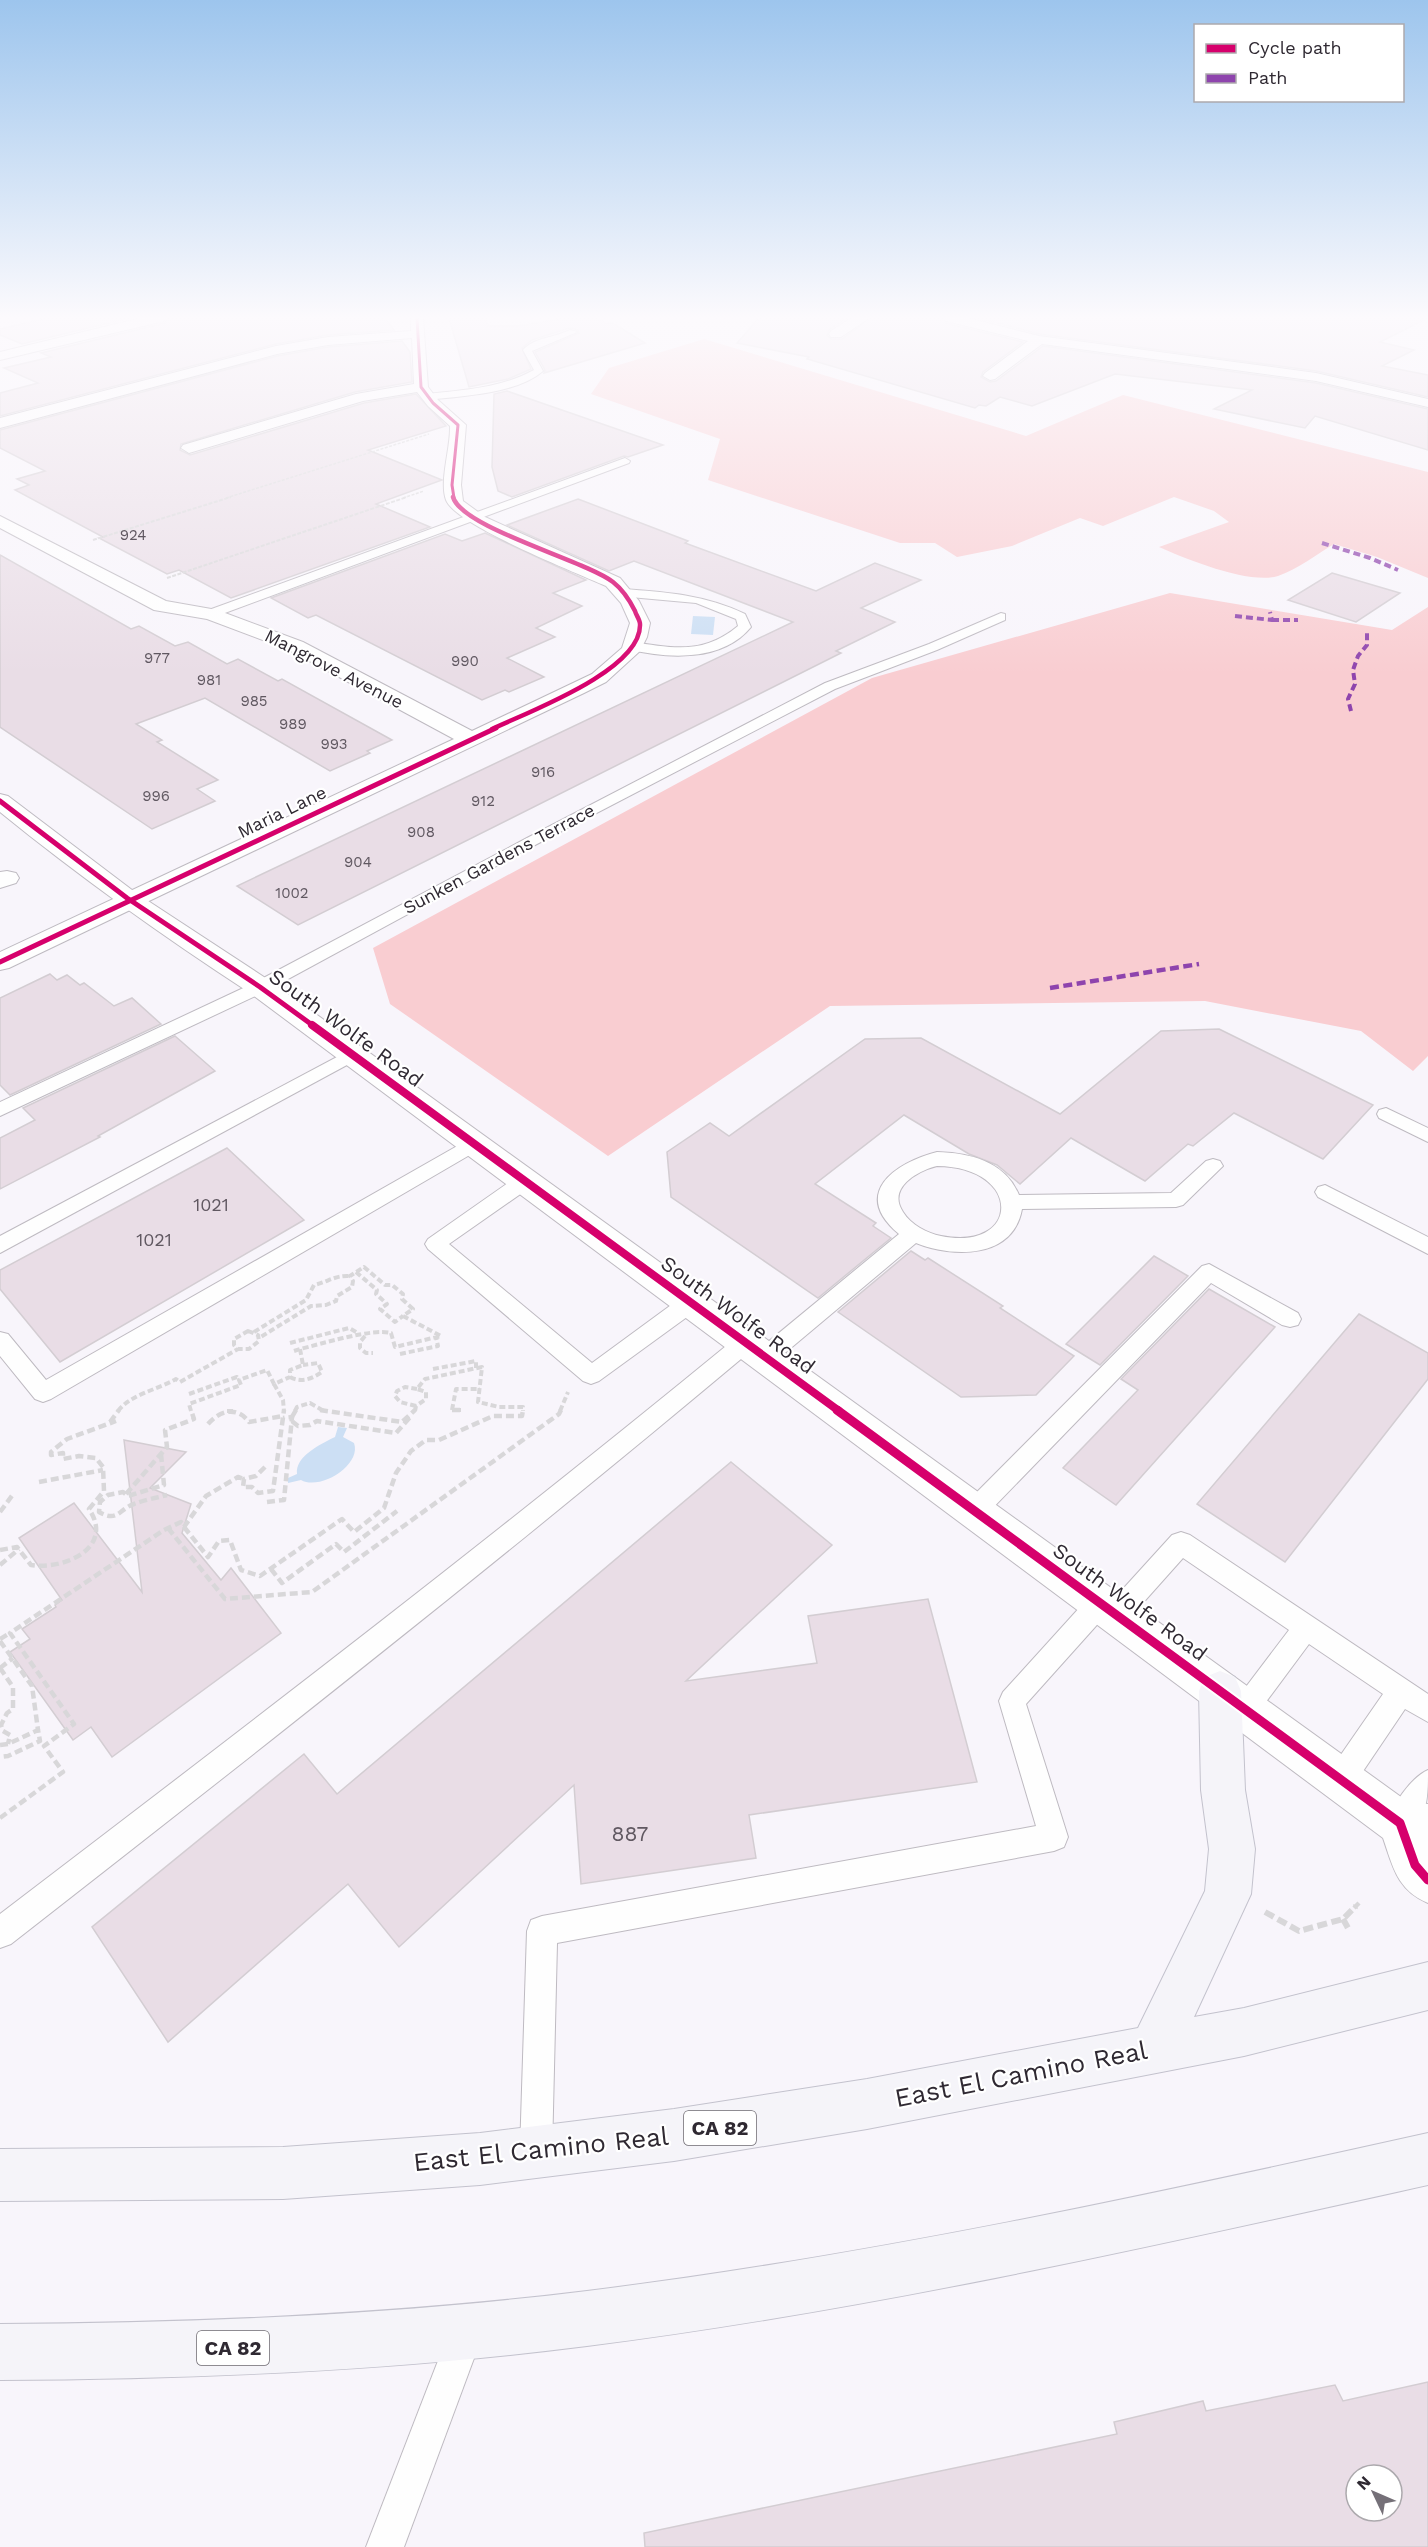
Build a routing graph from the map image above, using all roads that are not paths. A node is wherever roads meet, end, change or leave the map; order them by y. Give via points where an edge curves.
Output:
1 (227, 437) edge
2 (457, 437) edge
3 (189, 448) dead end
4 (625, 461) dead end
5 (475, 518) junction
6 (0, 521) edge
7 (623, 593) junction
8 (210, 614) junction
9 (1001, 617) dead end
10 (632, 646) junction
11 (469, 738) junction
12 (0, 801) edge
13 (132, 900) junction
14 (0, 962) edge
15 (260, 987) junction
16 (352, 1055) junction
17 (0, 1110) edge
18 (1386, 1114) dead end
19 (1428, 1136) edge
20 (473, 1144) junction
21 (1214, 1166) dead end
22 (525, 1181) junction
23 (1325, 1192) dead end
24 (1012, 1202) junction
25 (913, 1234) junction
26 (0, 1245) edge
27 (1428, 1246) edge
28 (690, 1303) junction
29 (1290, 1319) dead end
30 (0, 1340) edge
31 (755, 1350) junction
32 (974, 1511) junction
33 (1108, 1609) junction
34 (1306, 1627) junction
35 (1401, 1691) junction
36 (1233, 1700) junction
37 (1428, 1709) edge
38 (1341, 1779) junction
39 (1428, 1784) edge
40 (1414, 1825) edge
41 (1428, 1880) edge
42 (0, 1933) edge
43 (1428, 1986) edge
44 (1154, 2048) junction
45 (536, 2152) junction
46 (1428, 2159) edge
47 (0, 2175) edge
48 (466, 2332) junction
49 (0, 2352) edge
50 (386, 2547) edge

1 - 3 street
2 - 5 street via 454,501
4 - 5 lane
5 - 7 street via 613,582
5 - 8 lane
6 - 8 street, Mangrove Avenue via 161,606
7 - 10 street via 640,623
7 - 10 lane via 702,600 741,617 745,627 730,641 686,653
8 - 11 street, Mangrove Avenue via 296,646
9 - 15 lane, Sunken Gardens Terrace via 830,686
10 - 11 street, Maria Lane via 617,664 577,689
11 - 13 street, Maria Lane
12 - 13 street, South Wolfe Road
13 - 14 street, Maria Lane
13 - 15 street, South Wolfe Road
15 - 16 street, South Wolfe Road
15 - 17 lane, Sunken Gardens Terrace
16 - 20 street, South Wolfe Road
16 - 26 lane
18 - 19 lane
20 - 22 street, South Wolfe Road
20 - 30 lane via 43,1393
21 - 24 lane via 1176,1200
22 - 28 street, South Wolfe Road
22 - 28 lane via 435,1244 591,1375
23 - 27 lane
24 - 25 lane via 1011,1217 1004,1228 988,1239 968,1245 944,1245
24 - 25 lane via 1006,1187 978,1166 937,1159 918,1163 903,1171 891,1186 889,1201 895,1217
25 - 31 lane
28 - 31 street, South Wolfe Road
29 - 32 lane via 1209,1272
31 - 32 street, South Wolfe Road
31 - 42 lane via 622,1445
32 - 33 street, South Wolfe Road
33 - 34 lane via 1181,1543
33 - 36 street, South Wolfe Road
33 - 45 lane via 1012,1701 1054,1837 542,1931
34 - 35 lane
34 - 36 lane
35 - 37 lane
35 - 38 lane
36 - 38 street, South Wolfe Road
36 - 44 main road via 1223,1790 1232,1848 1228,1894
38 - 40 street, South Wolfe Road
39 - 40 lane
40 - 41 street via 1414,1865
43 - 44 main road, East El Camino Real / CA 82 via 1244,2032
44 - 45 main road, East El Camino Real / CA 82 via 867,2104
45 - 47 main road, East El Camino Real / CA 82 via 283,2173
46 - 48 main road, CA 82 via 898,2270 689,2304
48 - 49 main road, CA 82 via 261,2348
48 - 50 lane

